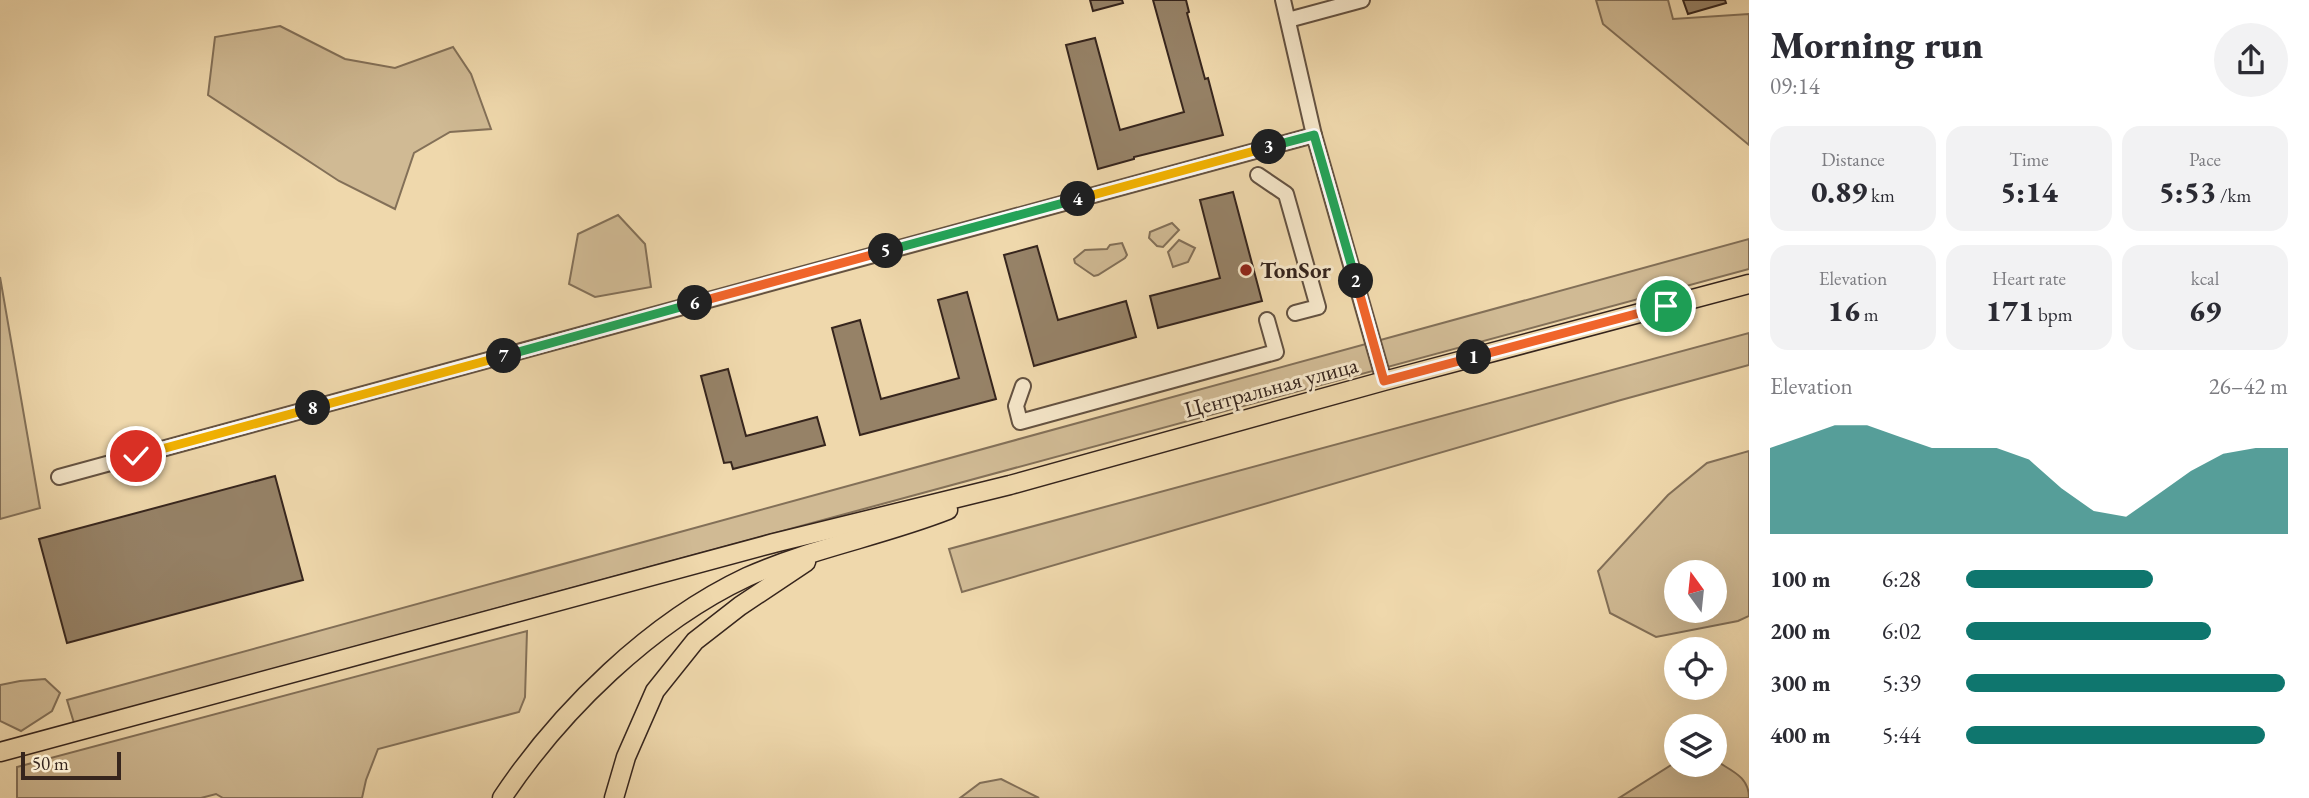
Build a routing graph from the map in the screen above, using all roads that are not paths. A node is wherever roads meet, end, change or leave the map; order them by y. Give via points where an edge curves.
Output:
1 (1283, 0) edge
2 (1362, 0) edge
3 (1333, 4) edge
4 (1288, 19) junction
5 (1314, 135) junction
6 (1258, 175) dead end
7 (1749, 284) edge
8 (1295, 313) dead end
9 (1267, 320) dead end
10 (1384, 381) junction
11 (1023, 386) dead end
12 (59, 477) dead end
13 (1010, 485) junction
14 (830, 547) junction
15 (0, 752) edge
16 (502, 798) edge
17 (614, 798) edge

1 - 4 street
2 - 3 street
3 - 4 street
4 - 5 street
5 - 10 street
5 - 12 street
6 - 8 street via 1286,194 1318,307
7 - 10 main road, Центральная улица
9 - 11 street via 1276,352 1020,422 1016,407
10 - 13 main road, Центральная улица
13 - 14 main road via 913,524
13 - 15 main road via 774,543
14 - 16 main road via 747,577 673,619 611,670 530,756
14 - 17 main road via 695,641 655,691

